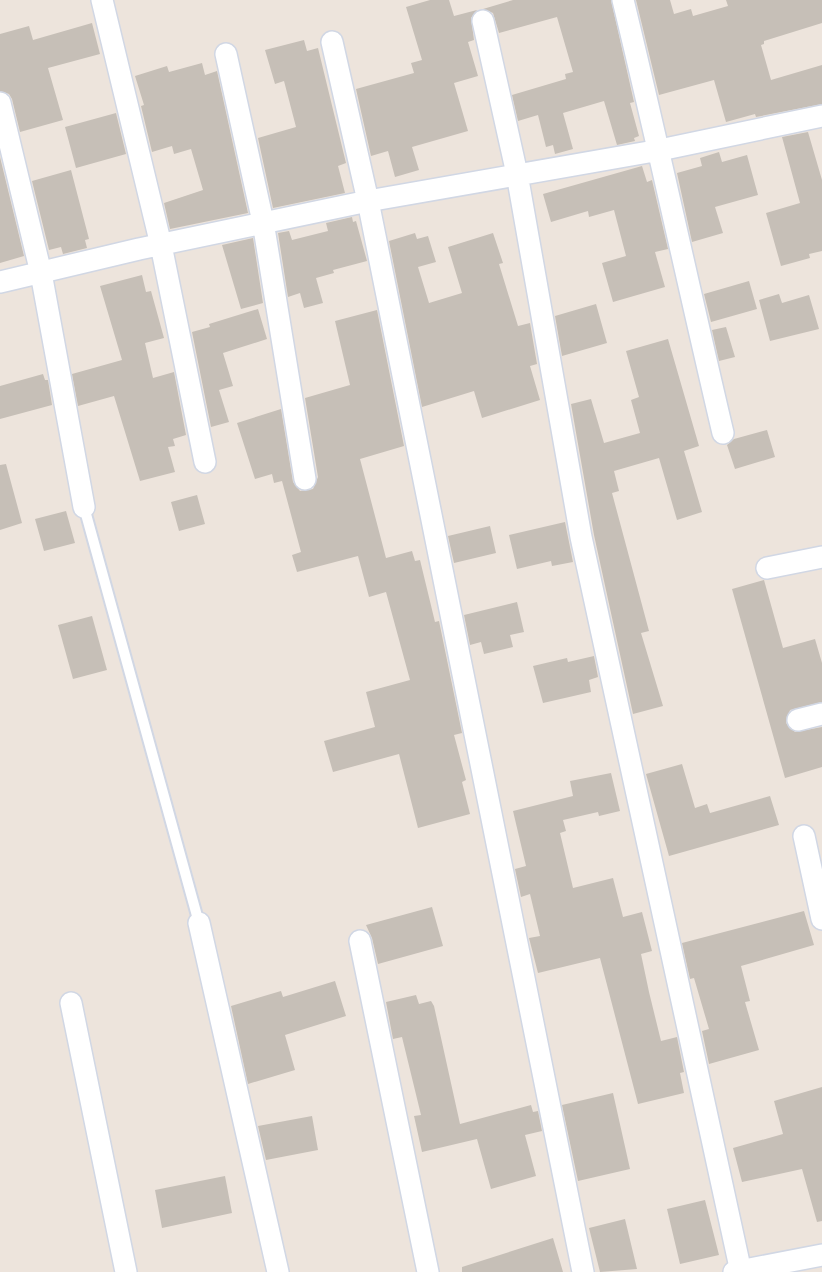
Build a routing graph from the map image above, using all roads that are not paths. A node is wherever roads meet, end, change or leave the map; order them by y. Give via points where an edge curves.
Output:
1 (102, 0) edge
2 (623, 0) edge
3 (483, 21) dead end
4 (332, 42) dead end
5 (226, 54) dead end
6 (0, 103) edge
7 (822, 116) edge
8 (660, 150) junction
9 (517, 174) junction
10 (368, 201) junction
11 (263, 222) junction
12 (161, 245) junction
13 (41, 273) junction
14 (0, 282) edge
15 (723, 433) dead end
16 (205, 462) dead end
17 (304, 479) dead end
18 (84, 507) joint
19 (822, 557) edge
20 (767, 568) dead end
21 (822, 714) edge
22 (798, 720) dead end
23 (804, 836) dead end
24 (822, 919) edge
25 (199, 923) joint
26 (360, 941) dead end
27 (71, 1003) dead end
28 (822, 1256) edge
29 (126, 1272) edge
30 (278, 1272) edge
31 (428, 1272) edge
32 (583, 1272) edge
33 (739, 1272) edge

1 - 12 street
2 - 8 street
3 - 9 street
4 - 10 street
5 - 11 street
6 - 13 street
7 - 8 street
8 - 9 street
8 - 15 street
9 - 10 street
9 - 33 street via 581,537
10 - 11 street
10 - 32 street
11 - 12 street
11 - 17 street
12 - 13 street
12 - 16 street
13 - 14 street
13 - 18 street
18 - 25 lane
19 - 20 street
21 - 22 street
23 - 24 street
25 - 30 street
26 - 31 street
27 - 29 street
28 - 33 street

